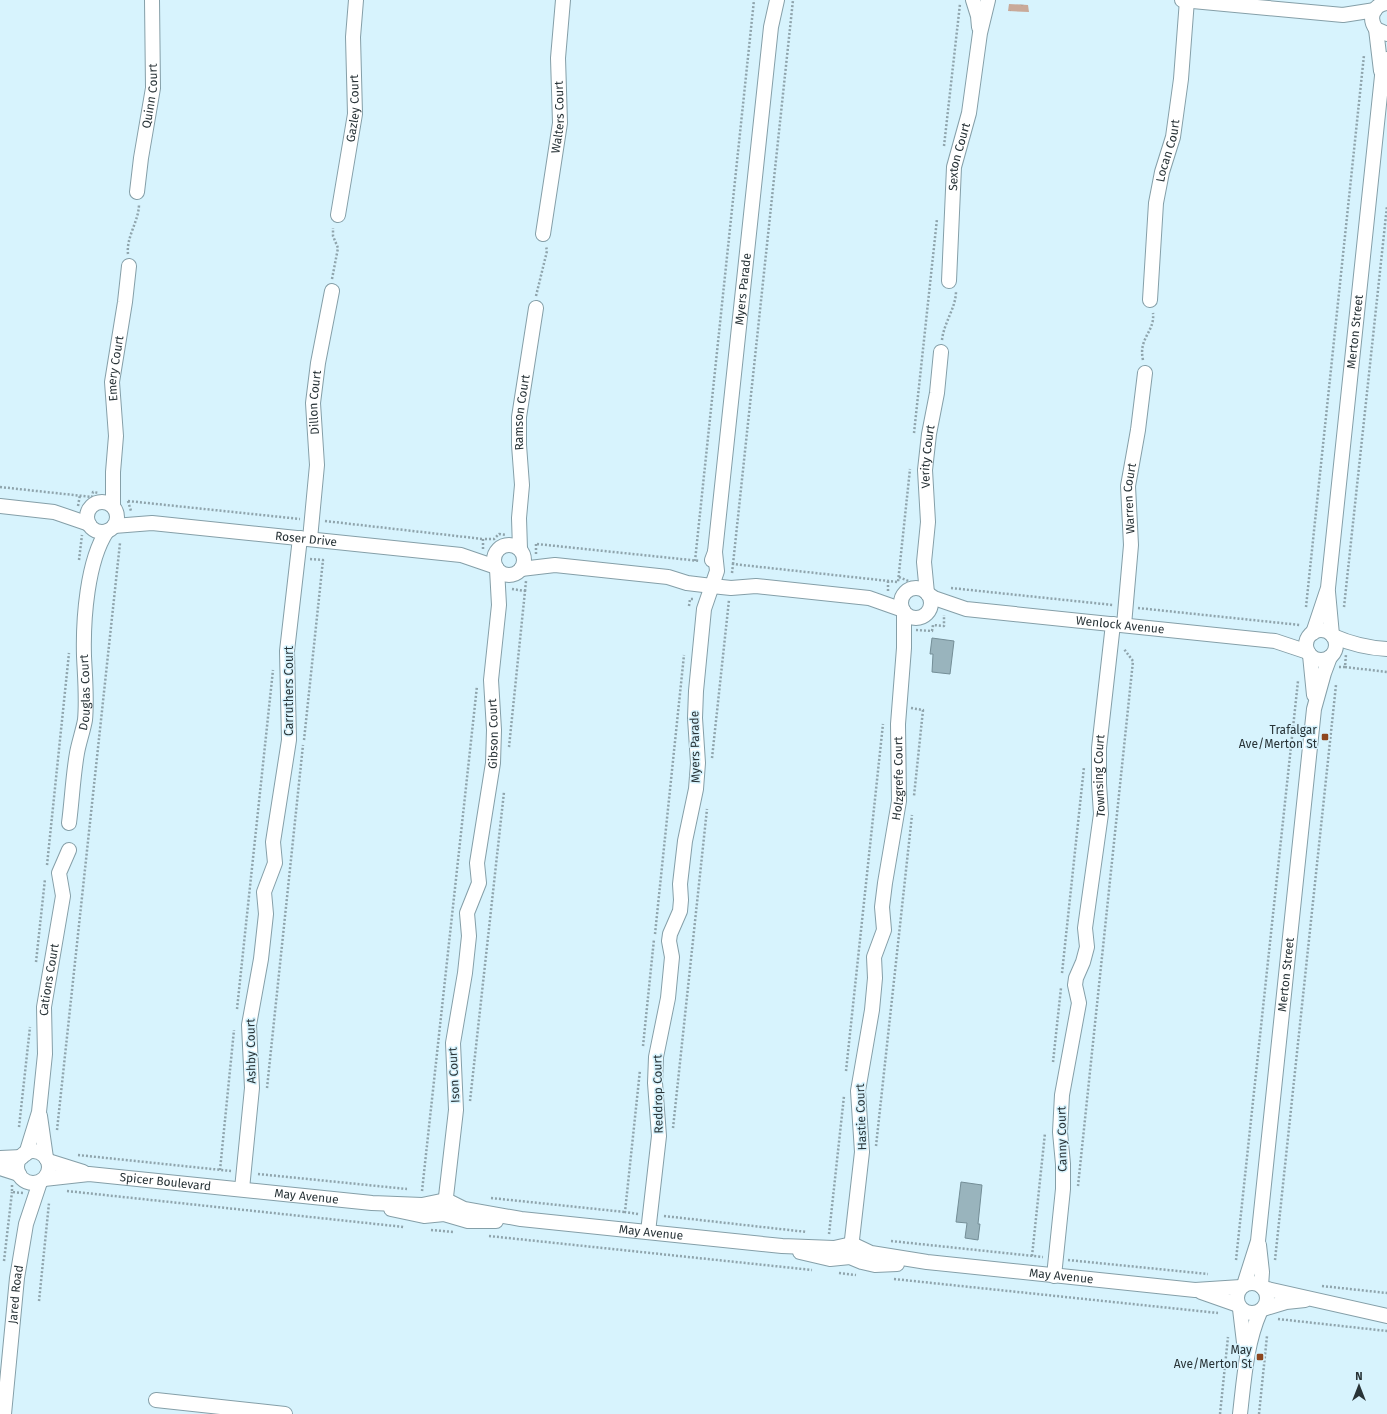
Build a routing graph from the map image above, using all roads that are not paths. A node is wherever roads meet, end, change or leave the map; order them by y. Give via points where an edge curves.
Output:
1 (152, 0) edge
2 (356, 0) edge
3 (563, 0) edge
4 (770, 0) edge
5 (777, 0) edge
6 (973, 0) edge
7 (988, 0) edge
8 (1182, 0) edge
9 (1187, 0) edge
10 (1380, 5) edge
11 (1343, 15) junction
12 (771, 27) junction
13 (1379, 30) edge
14 (980, 33) junction
15 (1387, 59) edge
16 (1382, 76) junction
17 (138, 192) road end
18 (338, 215) road end
19 (544, 234) road end
20 (129, 266) road end
21 (949, 281) road end
22 (332, 291) road end
23 (1150, 300) road end
24 (536, 308) road end
25 (941, 352) road end
26 (1145, 373) road end
27 (113, 472) junction
28 (94, 505) junction
29 (0, 506) edge
30 (114, 507) junction
31 (54, 512) junction
32 (519, 518) junction
33 (152, 523) junction
34 (87, 528) junction
35 (110, 529) junction
36 (305, 539) junction
37 (500, 548) junction
38 (520, 550) junction
39 (461, 555) junction
40 (93, 561) junction
41 (924, 562) junction
42 (555, 565) junction
43 (496, 568) junction
44 (517, 572) junction
45 (709, 581) junction
46 (1328, 588) junction
47 (910, 589) junction
48 (927, 594) junction
49 (869, 598) junction
50 (499, 605) junction
51 (966, 609) junction
52 (904, 612) junction
53 (924, 615) junction
54 (1118, 625) junction
55 (1312, 634) junction
56 (1333, 635) junction
57 (1275, 641) junction
58 (904, 648) junction
59 (1369, 648) junction
60 (1387, 649) edge
61 (1309, 653) junction
62 (1332, 656) junction
63 (1314, 709) junction
64 (69, 823) dead end
65 (69, 850) dead end
66 (266, 914) joint
67 (469, 936) joint
68 (672, 957) joint
69 (875, 978) joint
70 (1079, 1003) joint
71 (39, 1112) junction
72 (24, 1155) junction
73 (0, 1158) edge
74 (47, 1159) junction
75 (0, 1168) edge
76 (89, 1174) junction
77 (21, 1176) junction
78 (42, 1180) junction
79 (242, 1189) junction
80 (445, 1207) junction
81 (26, 1224) junction
82 (648, 1232) junction
83 (1258, 1241) junction
84 (851, 1250) junction
85 (1054, 1276) junction
86 (1243, 1286) junction
87 (1262, 1287) junction
88 (1195, 1290) junction
89 (1309, 1300) junction
90 (1239, 1307) junction
91 (1262, 1310) junction
92 (1387, 1316) edge
93 (1246, 1361) junction
94 (3, 1391) edge
95 (156, 1400) dead end
96 (4, 1414) edge
97 (285, 1414) edge
98 (1240, 1414) edge

1 - 17 street, Quinn Court via 153,88
2 - 18 street, Gazley Court via 352,37 355,114
3 - 19 street, Walters Court via 558,58 560,130
4 - 12 street, Myers Parade
5 - 12 street, Myers Parade
6 - 14 street, Sexton Court
7 - 14 street, Sexton Court
8 - 9 street
9 - 11 street
9 - 23 street, Locan Court via 1174,129 1156,203
10 - 11 street
10 - 13 street, Merton Street via 1372,18
11 - 13 street
12 - 45 street, Myers Parade via 715,552 718,563
13 - 16 street, Merton Street
14 - 21 street, Sexton Court via 973,97 954,167
15 - 16 street, Merton Street
16 - 46 street, Merton Street
20 - 27 street, Emery Court via 112,382 116,436
22 - 36 street, Dillon Court via 313,403 317,465
24 - 32 street, Ramson Court via 519,417 522,485
25 - 41 street, Verity Court via 925,470 928,522
26 - 54 street, Warren Court via 1128,486 1132,545
27 - 28 street, Emery Court via 105,494
27 - 30 street, Emery Court
28 - 30 street via 105,502
28 - 31 street
28 - 34 street via 88,513
29 - 31 street
30 - 33 street, Roser Drive
30 - 35 street via 117,515
31 - 34 street
32 - 37 street, Ramson Court via 507,541
32 - 38 street, Ramson Court
33 - 35 street, Roser Drive
33 - 36 street, Roser Drive
34 - 35 street via 98,531
34 - 40 street, Douglas Court
35 - 40 street, Douglas Court via 100,541
36 - 39 street, Roser Drive
36 - 66 street, Carruthers Court via 287,651 289,740 273,842 276,863 264,892
37 - 38 street via 511,545
37 - 39 street, Roser Drive
37 - 43 street via 494,560
38 - 42 street
38 - 44 street via 524,562
39 - 43 street, Roser Drive
40 - 64 street, Douglas Court via 84,654 85,721 77,754
41 - 47 street, Verity Court
41 - 48 street, Verity Court
42 - 44 street
42 - 45 street
43 - 44 street via 505,574
43 - 50 street, Gibson Court
44 - 50 street, Gibson Court
45 - 49 street via 731,588 756,586
45 - 68 street, Myers Parade via 695,704 697,775 685,841 680,884 682,900 669,941
46 - 55 street, Merton Street
46 - 56 street, Merton Street
47 - 48 street via 918,588
47 - 49 street via 888,596
47 - 52 street via 901,603
48 - 51 street, Wenlock Avenue
48 - 53 street via 931,605
49 - 52 street
50 - 67 street, Gibson Court via 491,680 493,763 481,827 477,863 479,883 467,913
51 - 53 street, Wenlock Avenue
51 - 54 street, Wenlock Avenue
52 - 53 street via 912,618
52 - 58 street, Holzgrefe Court
53 - 58 street, Holzgrefe Court
54 - 57 street, Wenlock Avenue
54 - 70 street, Townsing Court via 1111,643 1099,748 1101,814 1085,928 1087,947 1075,985
55 - 56 street via 1324,630
55 - 57 street, Wenlock Avenue
55 - 61 street via 1306,645
56 - 59 street
56 - 62 street via 1336,647
57 - 61 street, Wenlock Avenue
58 - 69 street, Holzgrefe Court via 899,706 899,801 882,907 884,930 874,957
59 - 60 street
59 - 62 street
61 - 62 street via 1317,660 1326,660
61 - 63 street, Merton Street
62 - 63 street, Merton Street via 1324,673
63 - 83 street, Merton Street
65 - 71 street, Cations Court via 59,873 63,896 44,1006 45,1054
66 - 79 street, Ashby Court via 249,1025 252,1088
67 - 80 street, Ison Court via 452,1043 456,1110
68 - 82 street, Reddrop Court via 668,998 656,1057 659,1136
69 - 84 street, Hastie Court via 858,1091 862,1152
70 - 85 street, Canny Court via 1062,1095 1060,1132 1064,1164 1063,1189
71 - 72 street, Cations Court
71 - 74 street, Cations Court
72 - 73 street
72 - 74 street via 39,1153
72 - 77 street via 18,1165
74 - 76 street, Spicer Boulevard
74 - 78 street via 49,1170
75 - 77 street
76 - 78 street, Spicer Boulevard
76 - 79 street, Spicer Boulevard
77 - 78 street via 31,1183
77 - 81 street, Jared Road via 26,1194
78 - 81 street, Jared Road
79 - 80 street, May Avenue via 372,1203 424,1216
80 - 82 street, May Avenue via 468,1222 521,1219
81 - 94 street, Jared Road
82 - 84 street, May Avenue via 782,1246
83 - 86 street, Merton Street
83 - 87 street, Merton Street
84 - 85 street, May Avenue via 927,1262
85 - 88 street, May Avenue
86 - 87 street via 1252,1283
86 - 88 street, May Avenue
86 - 90 street via 1237,1294
87 - 89 street
87 - 91 street via 1267,1298
88 - 90 street, May Avenue
89 - 91 street via 1286,1302
89 - 92 street
90 - 91 street via 1252,1314
90 - 93 street
91 - 93 street via 1255,1322
93 - 98 street
94 - 96 street, Jared Road
95 - 97 street

